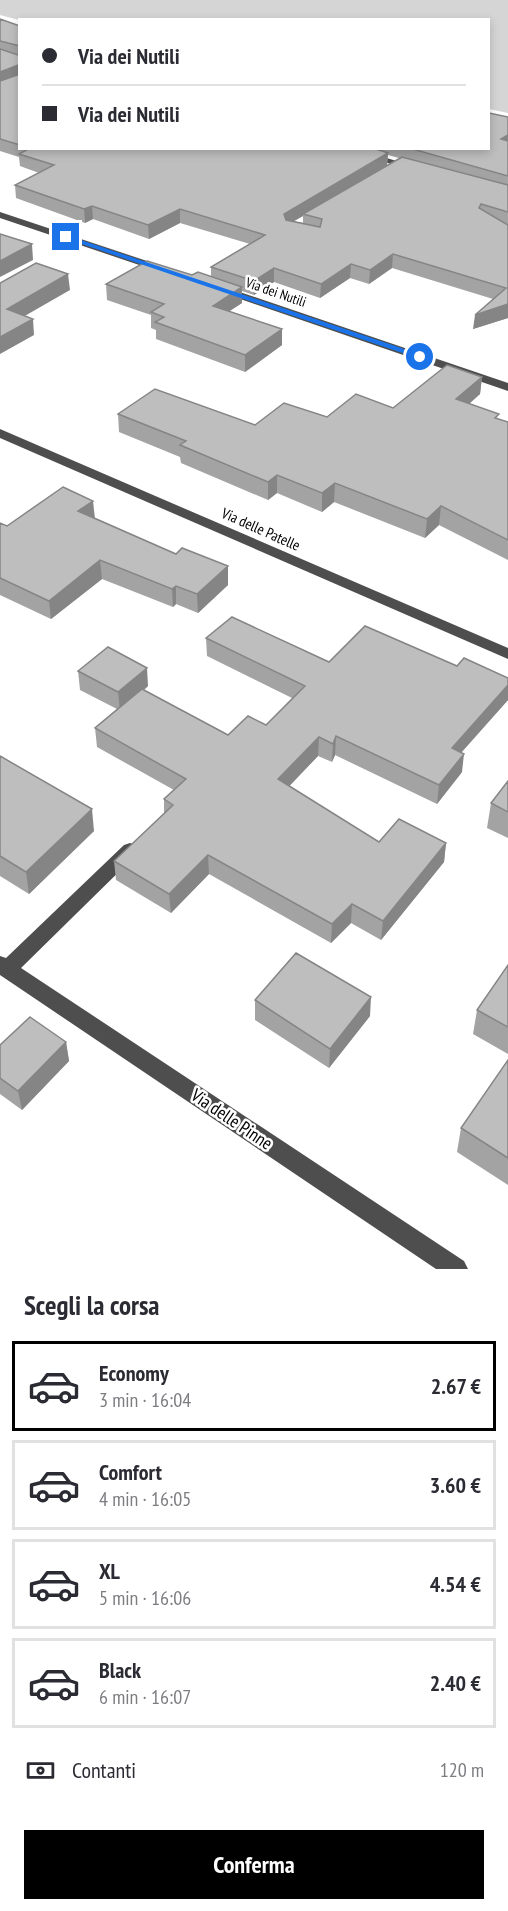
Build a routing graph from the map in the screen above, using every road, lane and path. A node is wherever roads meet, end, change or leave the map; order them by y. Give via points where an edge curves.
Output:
1 (349, 150) edge
2 (400, 164) junction
3 (390, 170) edge
4 (423, 170) edge
5 (0, 214) edge
6 (169, 272) edge
7 (214, 287) edge
8 (508, 387) edge
9 (0, 433) edge
10 (508, 654) edge
11 (134, 846) edge
12 (4, 966) edge
13 (456, 1269) edge

1 - 2 street
2 - 3 street
2 - 4 street
5 - 6 street
7 - 8 street, Via dei Nutili
9 - 10 street, Via delle Patelle
11 - 12 street, Via delle Pinne
12 - 13 street, Via delle Pinne

